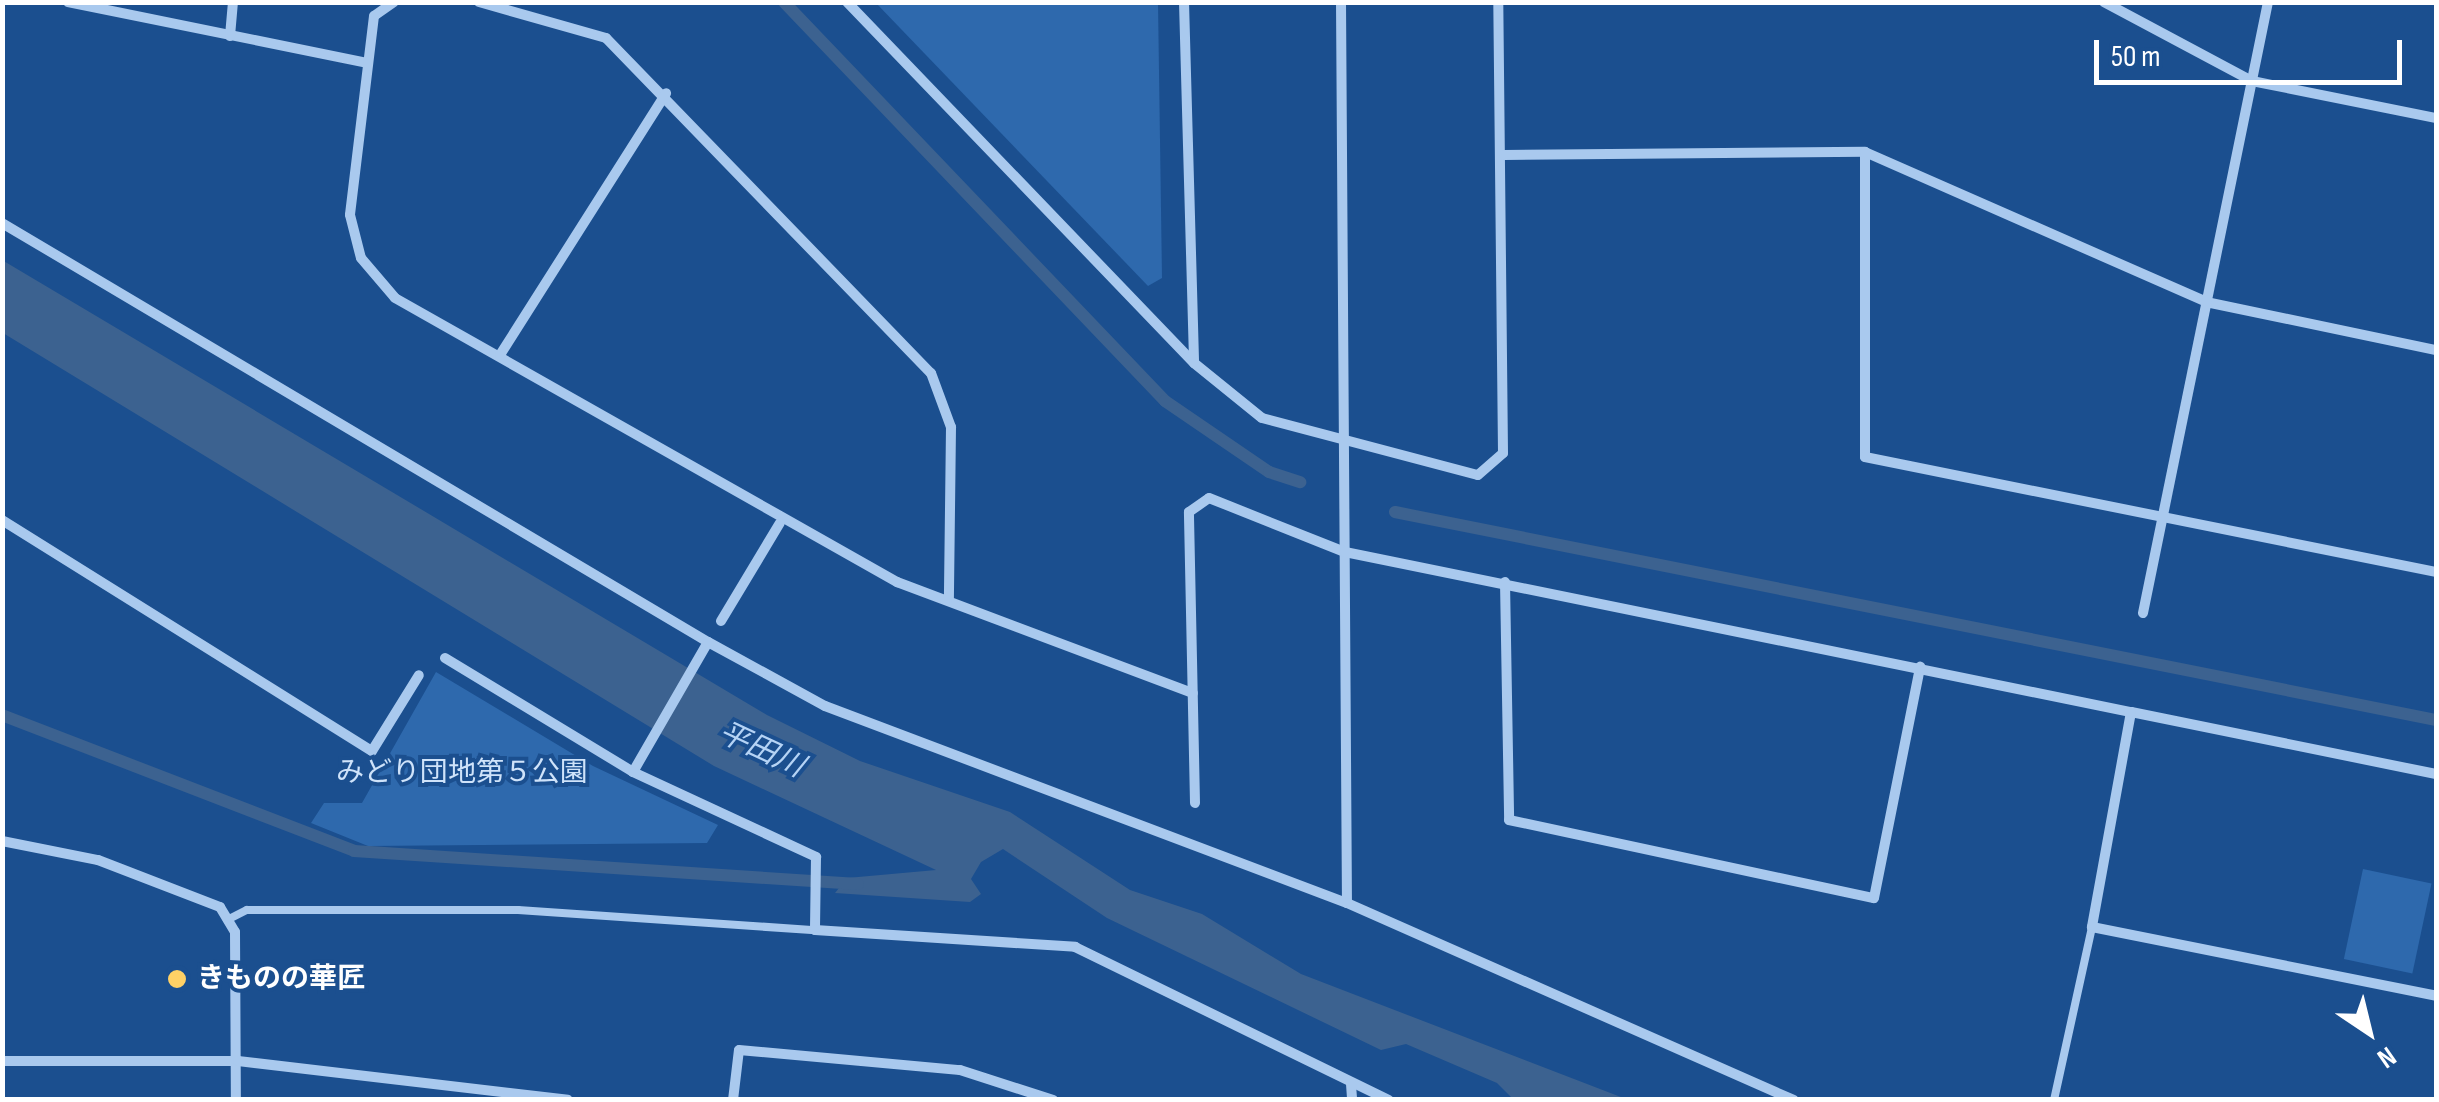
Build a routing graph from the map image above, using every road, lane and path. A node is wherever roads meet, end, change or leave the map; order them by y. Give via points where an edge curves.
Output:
1 (68, 2) edge
2 (233, 2) edge
3 (394, 2) edge
4 (479, 2) edge
5 (847, 2) edge
6 (1184, 2) edge
7 (1341, 2) edge
8 (1498, 2) edge
9 (2104, 2) edge
10 (2268, 2) edge
11 (230, 36) junction
12 (368, 63) junction
13 (2252, 80) junction
14 (666, 94) junction
15 (2436, 118) edge
16 (1864, 152) junction
17 (1504, 154) junction
18 (2, 223) edge
19 (2206, 302) junction
20 (2436, 350) edge
21 (500, 355) junction
22 (1194, 363) junction
23 (1344, 436) junction
24 (2163, 519) junction
25 (2, 520) edge
26 (780, 524) junction
27 (1345, 552) junction
28 (2436, 572) edge
29 (1505, 582) junction
30 (948, 598) junction
31 (2142, 613) dead end
32 (721, 621) dead end
33 (708, 642) junction
34 (445, 658) dead end
35 (1920, 667) junction
36 (419, 675) dead end
37 (1193, 693) junction
38 (2131, 712) junction
39 (634, 772) junction
40 (2436, 774) edge
41 (1195, 803) dead end
42 (2, 841) edge
43 (1348, 904) junction
44 (227, 920) junction
45 (2092, 927) junction
46 (814, 930) junction
47 (2436, 996) edge
48 (238, 1061) junction
49 (2, 1062) edge
50 (1352, 1084) junction
51 (236, 1100) edge
52 (568, 1100) edge
53 (733, 1100) edge
54 (1052, 1100) edge
55 (1352, 1100) edge
56 (1389, 1100) edge
57 (1793, 1100) edge
58 (2054, 1100) edge

1 - 11 street
2 - 11 street
3 - 12 street via 374,16
4 - 14 street via 606,38
5 - 22 street
6 - 22 street
7 - 23 street
8 - 17 street
9 - 13 street
10 - 13 street
11 - 12 street
12 - 21 street via 350,215 361,258 396,298
13 - 15 street
13 - 19 street
14 - 21 street
14 - 30 street via 945,397
16 - 17 street
16 - 19 street
16 - 24 street via 1865,457
17 - 23 street via 1502,453 1478,476 1402,461
18 - 33 street
19 - 20 street via 2306,330
19 - 24 street
21 - 26 street
22 - 23 street via 1262,418
23 - 27 street
24 - 28 street
24 - 31 street
25 - 36 street via 372,751
26 - 30 street
26 - 32 street
27 - 29 street
27 - 37 street via 1210,498 1189,512
27 - 43 street
29 - 35 street
29 - 35 street via 1509,820 1874,898
30 - 37 street
33 - 39 street
33 - 43 street via 825,706
34 - 39 street
35 - 38 street
37 - 41 street
38 - 40 street
38 - 45 street
39 - 46 street via 816,857
42 - 44 street via 98,860 220,907
43 - 57 street
44 - 46 lane via 246,910 518,910
44 - 48 street
45 - 47 street
45 - 58 lane
46 - 50 street via 1075,947
48 - 49 street
48 - 51 street
48 - 52 street
50 - 55 street
50 - 56 street
53 - 54 street via 739,1050 960,1070

